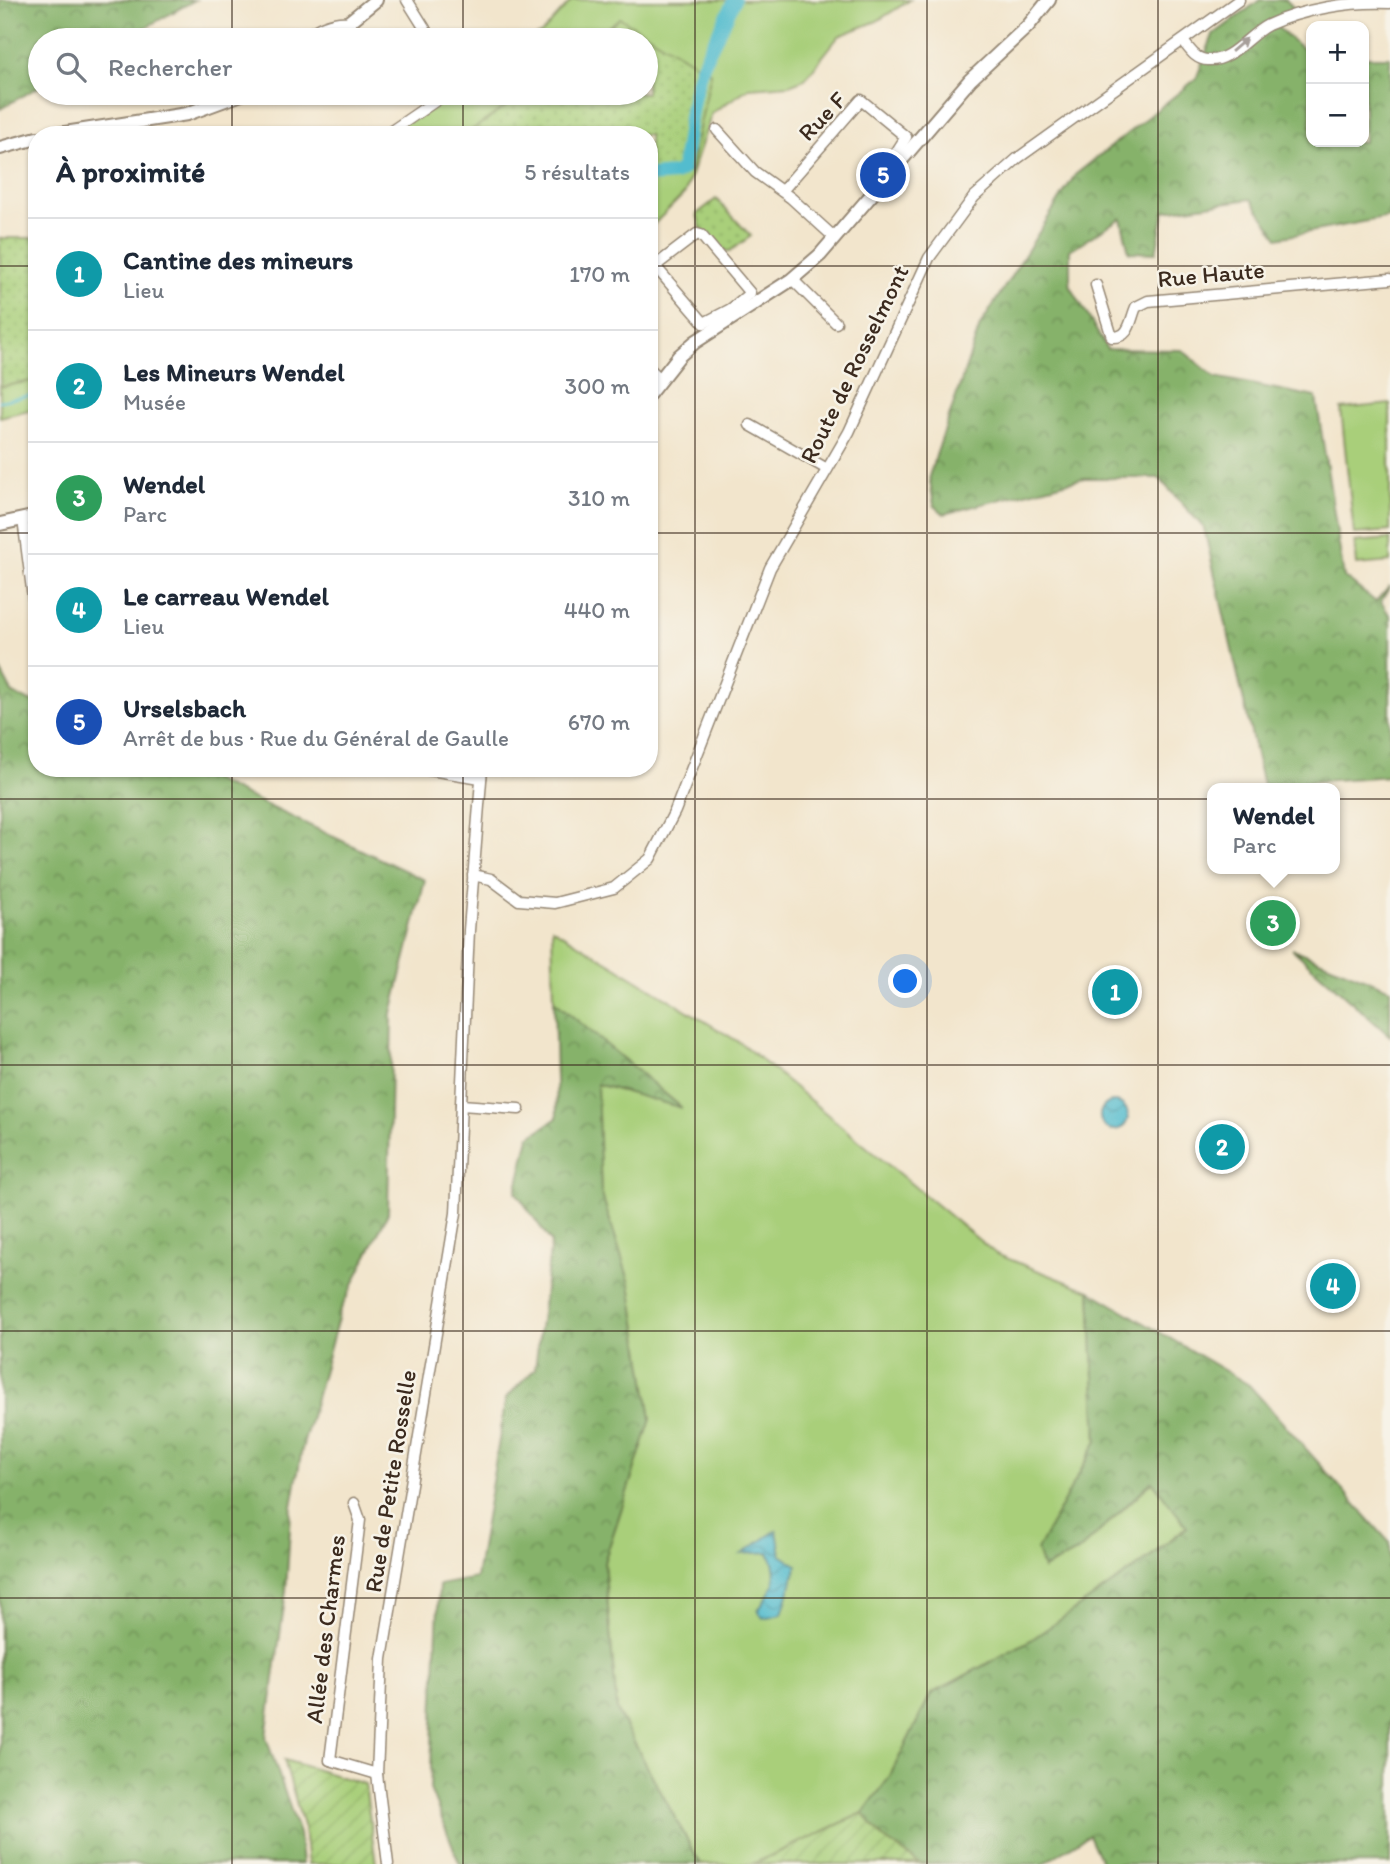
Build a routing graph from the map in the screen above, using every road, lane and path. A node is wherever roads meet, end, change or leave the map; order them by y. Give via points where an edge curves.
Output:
1 (376, 0) edge
2 (407, 0) edge
3 (1049, 0) edge
4 (1239, 0) edge
5 (1390, 3) edge
6 (349, 22) junction
7 (319, 28) edge
8 (342, 28) edge
9 (424, 28) edge
10 (1183, 41) junction
11 (209, 105) edge
12 (429, 105) edge
13 (111, 126) edge
14 (399, 126) edge
15 (717, 130) dead end
16 (28, 140) edge
17 (0, 148) edge
18 (901, 162) junction
19 (782, 191) junction
20 (835, 238) junction
21 (658, 263) edge
22 (658, 273) edge
23 (792, 279) junction
24 (1390, 279) edge
25 (1096, 285) dead end
26 (733, 313) junction
27 (836, 323) dead end
28 (660, 379) joint
29 (658, 382) edge
30 (750, 425) dead end
31 (827, 469) junction
32 (28, 518) edge
33 (23, 519) junction
34 (0, 524) edge
35 (28, 558) edge
36 (481, 777) edge
37 (473, 875) junction
38 (461, 1105) junction
39 (519, 1109) dead end
40 (354, 1503) dead end
41 (377, 1774) junction
42 (388, 1864) edge

1 - 6 main road
2 - 9 street
3 - 18 main road via 970,80
4 - 10 street, Route de Rosselmont
10 -> 5 street via 1199,59 1210,61 1227,56 1268,25 1364,2
6 - 7 street
6 - 8 main road
10 - 31 street, Route de Rosselmont via 1001,172 951,225 929,258 849,432
11 - 13 main road via 176,116
12 - 14 street
15 - 19 street via 755,172
16 - 17 main road
18 - 19 street, Rue F via 894,156 906,138 862,100
18 - 20 main road
19 - 20 street
20 - 23 main road
21 - 26 street via 701,234 750,293
22 - 26 street via 704,323
23 - 26 main road
23 - 27 street
24 - 25 street, Rue Haute via 1148,301 1136,307 1127,333 1120,338 1112,337
26 - 28 main road via 695,342
28 - 29 main road
30 - 31 street
31 - 37 street, Route de Rosselmont via 770,568 676,811 650,859 614,888 555,903 519,901 491,879
32 - 33 main road
33 - 34 main road
33 - 35 street
36 - 37 street, Rue de Petite Rosselle
37 - 38 street, Rue de Petite Rosselle
38 - 39 street
38 - 41 street, Rue de Petite Rosselle via 452,1241 382,1659
40 - 41 street, Allée des Charmes via 360,1520 330,1760
41 - 42 street, Rue de Petite Rosselle

